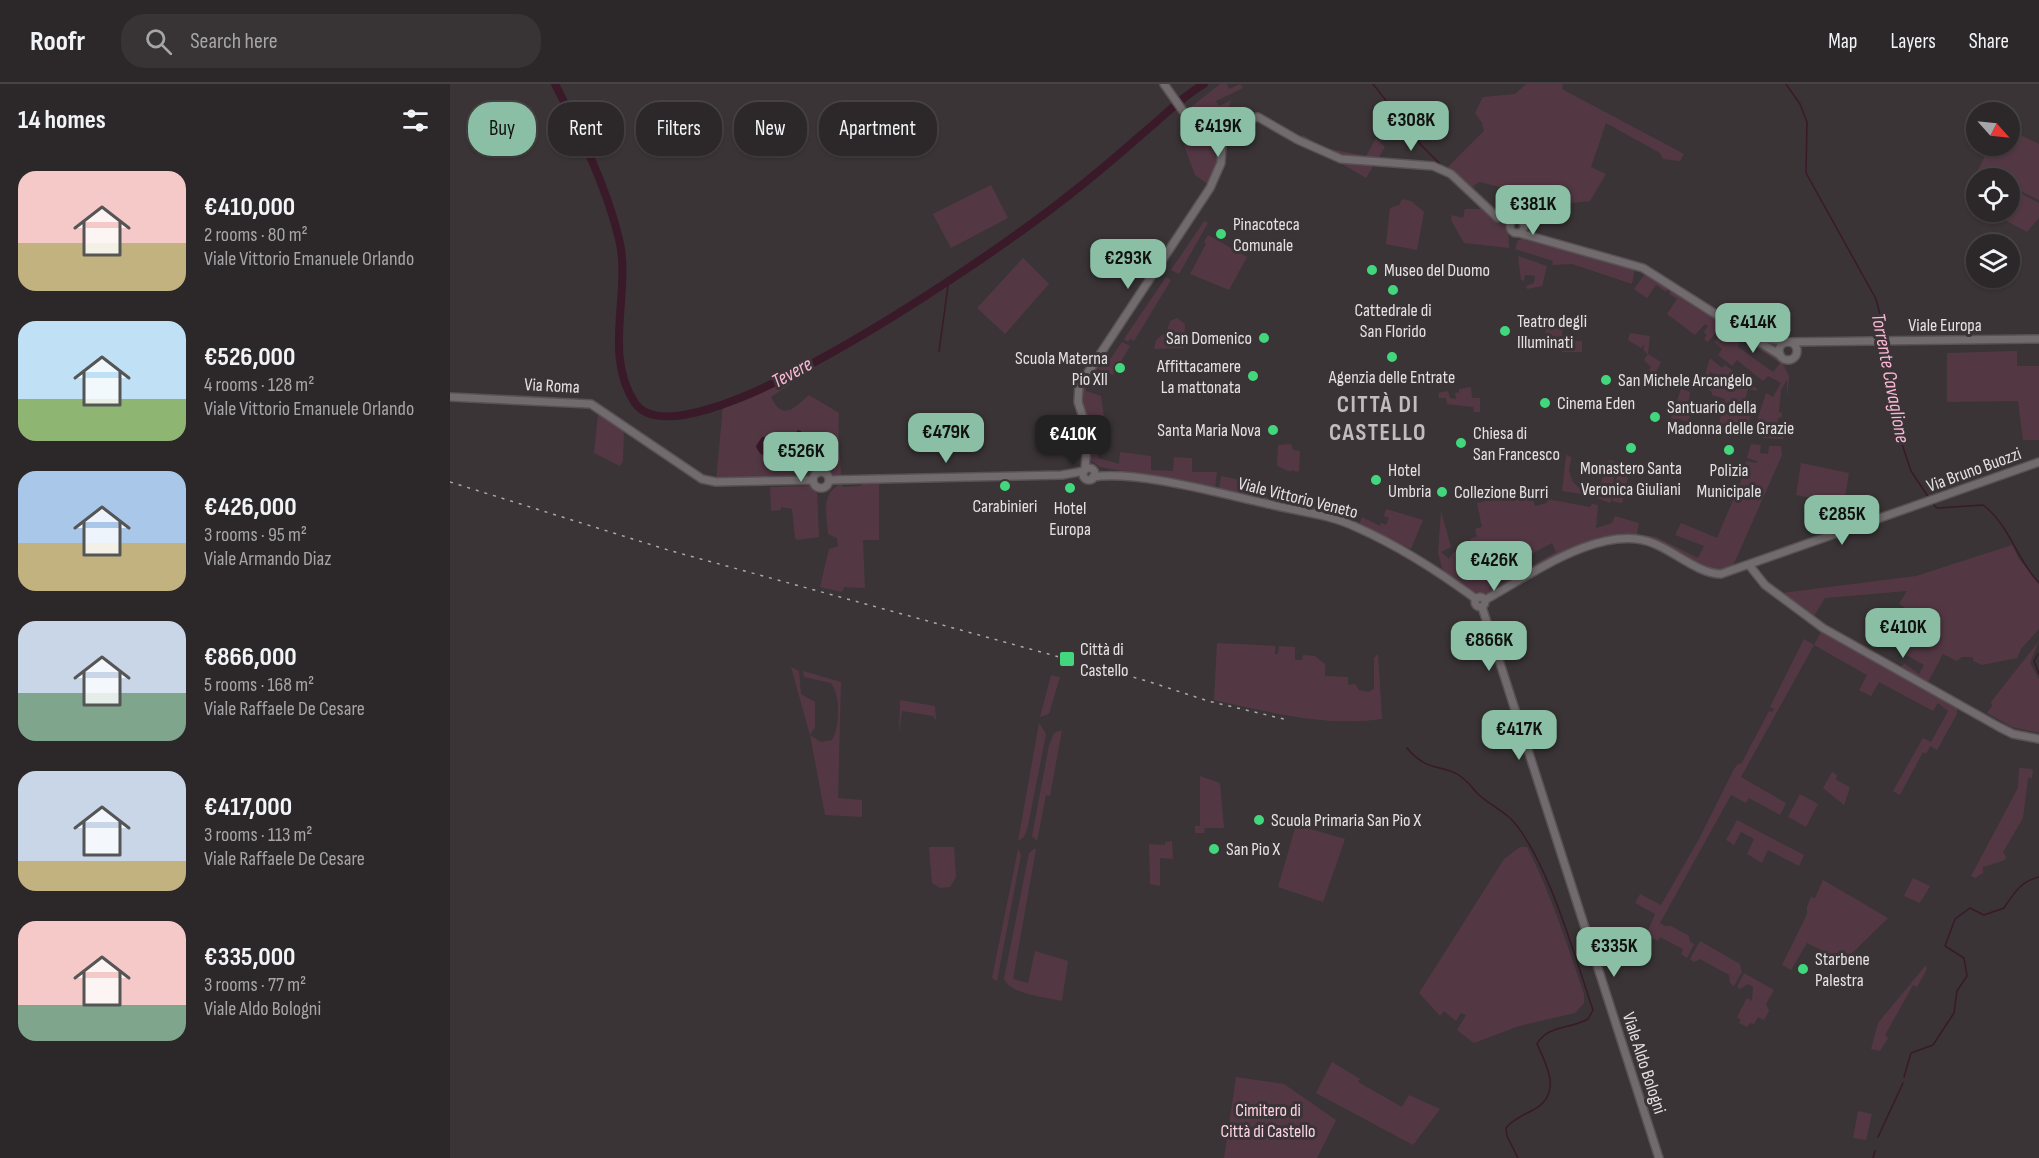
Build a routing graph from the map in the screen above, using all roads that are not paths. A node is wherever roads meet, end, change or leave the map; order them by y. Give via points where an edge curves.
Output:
1 (1166, 87) edge
2 (1224, 141) junction
3 (1498, 218) junction
4 (1514, 219) junction
5 (1524, 224) junction
6 (1510, 227) junction
7 (1519, 232) junction
8 (1535, 238) junction
9 (1740, 329) junction
10 (2039, 339) edge
11 (1815, 341) junction
12 (1790, 342) junction
13 (1797, 352) junction
14 (1780, 355) junction
15 (450, 397) edge
16 (2039, 462) edge
17 (1089, 472) junction
18 (813, 480) junction
19 (830, 480) junction
20 (1749, 565) junction
21 (1484, 604) junction
22 (2039, 739) edge
23 (1659, 1158) edge

1 - 2 main road via 1199,130
2 - 3 main road via 1244,120 1258,117 1341,159 1433,166 1452,174
2 - 17 main road via 1218,174 1202,202 1079,386 1078,402 1088,433
3 - 4 main road
3 - 6 main road
4 - 5 main road
4 - 6 main road
5 - 7 main road
5 - 8 main road
6 - 7 main road
7 - 8 main road
8 - 9 main road via 1643,268
9 - 12 main road, Viale Europa via 1766,339
9 - 14 main road
10 - 11 main road, Viale Europa
11 - 12 main road, Viale Europa
11 - 13 main road
12 - 13 main road
12 - 14 main road via 1780,347
13 - 14 main road via 1789,360
15 - 18 main road, Via Roma via 591,404 702,479
16 - 20 main road, Via Bruno Buozzi
17 - 19 main road, Viale Vittorio Veneto
17 - 21 main road, Viale Vittorio Veneto via 1216,493 1354,525 1413,556 1476,600 1481,597
18 - 19 main road via 815,474 822,472
18 - 19 main road via 821,489
20 - 21 main road, Via Bruno Buozzi via 1715,574 1652,542 1620,539 1557,559
20 - 22 main road via 1765,585 1823,628 2013,734
21 - 23 main road, Viale Aldo Bologni

